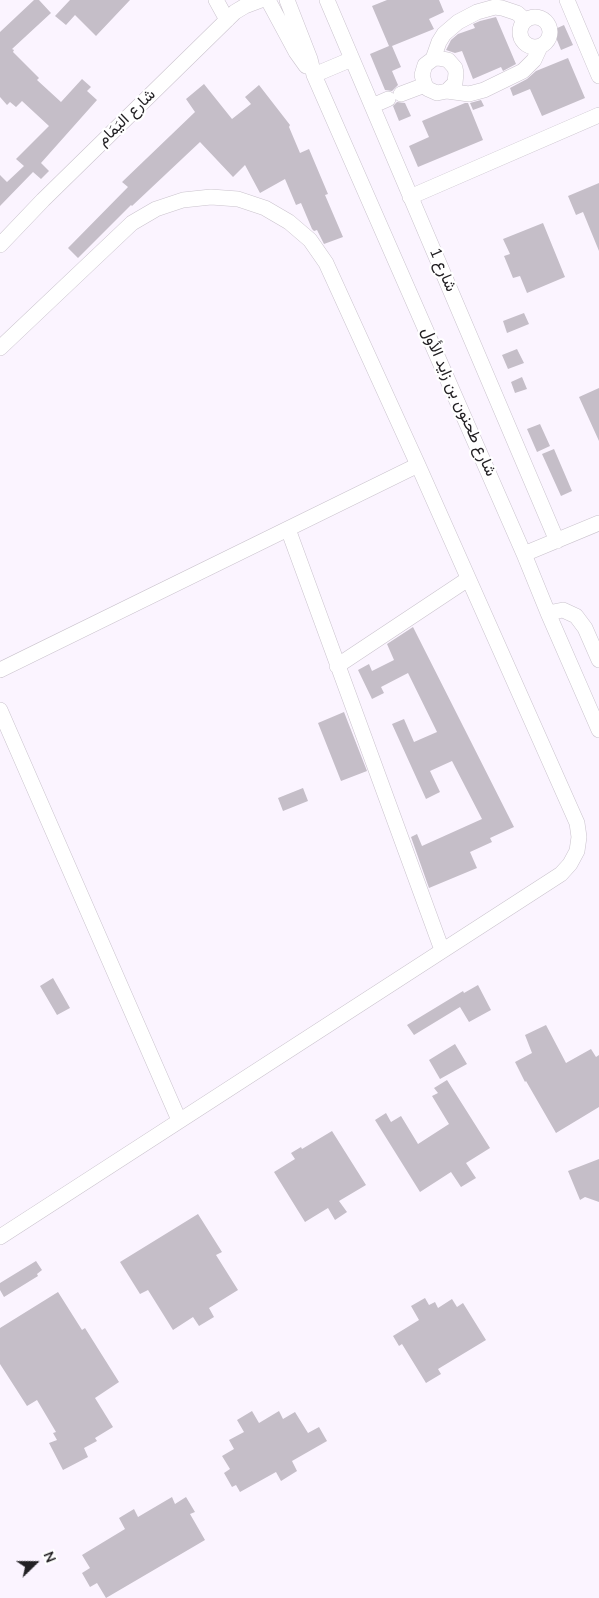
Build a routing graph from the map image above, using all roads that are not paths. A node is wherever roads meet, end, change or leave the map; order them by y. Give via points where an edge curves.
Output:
1 (216, 0) edge
2 (261, 0) edge
3 (268, 0) edge
4 (287, 0) edge
5 (327, 0) edge
6 (566, 0) edge
7 (227, 20) junction
8 (526, 20) junction
9 (540, 47) junction
10 (352, 58) junction
11 (433, 59) junction
12 (314, 75) junction
13 (599, 76) edge
14 (424, 85) junction
15 (447, 91) junction
16 (372, 106) junction
17 (599, 115) edge
18 (410, 197) junction
19 (0, 245) edge
20 (0, 348) edge
21 (418, 465) junction
22 (599, 523) edge
23 (288, 529) junction
24 (557, 540) junction
25 (524, 554) junction
26 (468, 579) junction
27 (548, 613) junction
28 (599, 660) edge
29 (337, 666) junction
30 (0, 670) edge
31 (0, 710) edge
32 (599, 730) edge
33 (442, 950) junction
34 (179, 1120) junction
35 (0, 1237) edge

1 - 7 street
2 - 7 street, شارع اليَمَام via 245,6
3 - 12 street, شارع طحنون بن زايد الأول via 296,52
4 - 12 street, شارع طحنون بن زايد الأول
5 - 10 street, شارع 1
6 - 13 street
7 - 19 street, شارع اليَمَام
8 - 9 street via 520,29 521,39 529,46
8 - 9 street via 541,18 548,25 550,35
8 - 11 street via 502,8 477,12 444,34
9 - 15 street via 529,66 516,75 476,92
10 - 12 street
10 - 16 street, شارع 1
11 - 14 street via 422,70
11 - 15 street via 448,60 455,68 455,83
12 - 25 street, شارع طحنون بن زايد الأول
14 - 15 street via 432,91
14 - 16 street
16 - 18 street, شارع 1
17 - 18 street
18 - 24 street, شارع 1
20 - 21 street via 132,223 156,209 183,200 210,196 238,199 265,208 289,222 310,240 326,263
21 - 23 street
21 - 26 street
22 - 24 street
23 - 29 street
23 - 30 street
24 - 25 street
25 - 27 street, شارع طحنون بن زايد الأول
26 - 29 street
26 - 33 street via 577,823 579,837 577,851 561,874
27 - 28 street via 563,610 576,616
27 - 32 street, شارع طحنون بن زايد الأول
29 - 33 street
31 - 34 street
33 - 34 street
34 - 35 street

